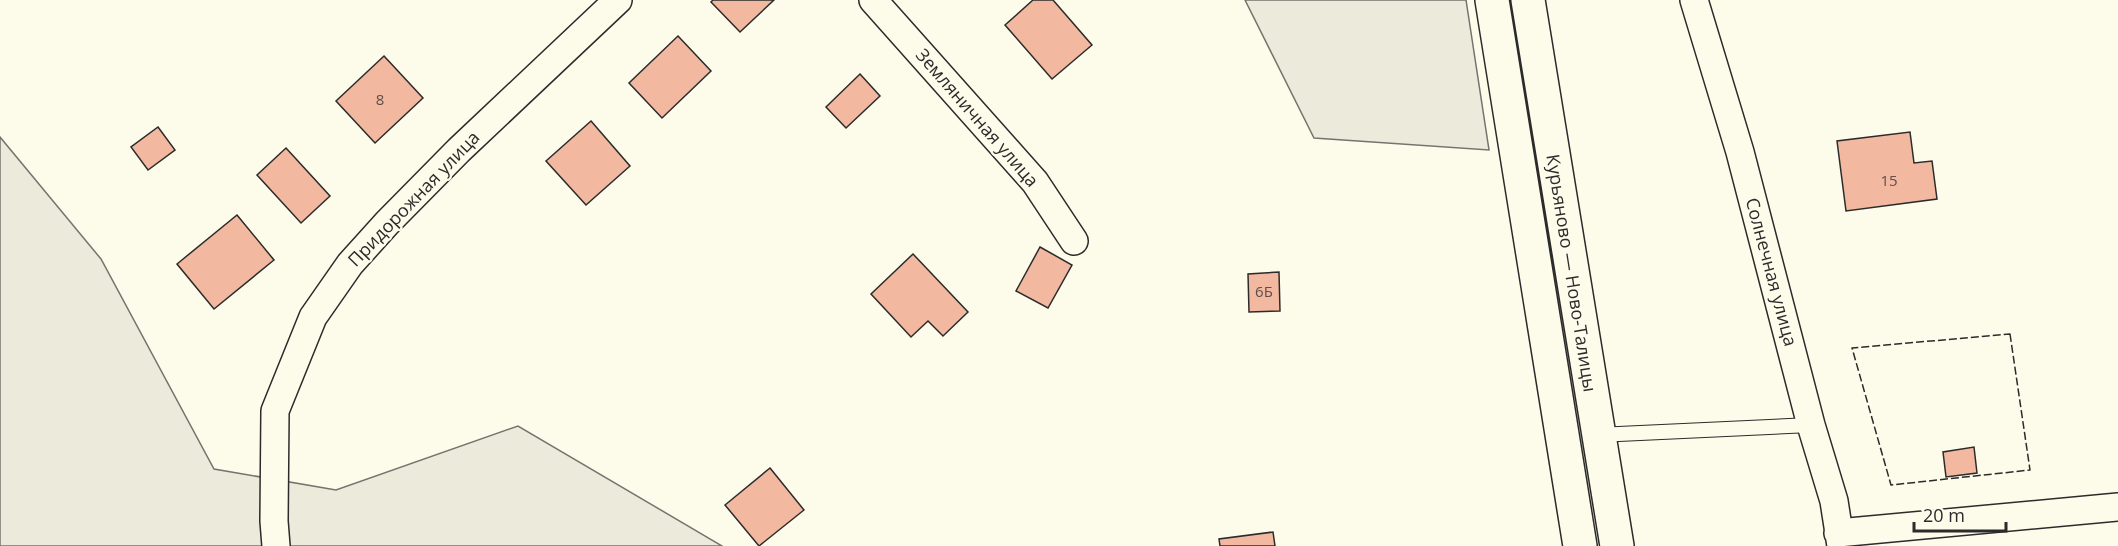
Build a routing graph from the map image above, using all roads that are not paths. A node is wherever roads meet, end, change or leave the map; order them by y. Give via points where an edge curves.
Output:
1 (618, 0) edge
2 (873, 0) edge
3 (1492, 0) edge
4 (1528, 0) edge
5 (1694, 0) edge
6 (1074, 241) dead end
7 (1811, 425) junction
8 (1598, 435) junction
9 (2118, 507) edge
10 (1840, 539) edge
11 (276, 546) edge
12 (1580, 546) edge
13 (1617, 546) edge

1 - 11 street, Придорожная улица via 387,223 350,264 314,317 275,411
2 - 6 street, Земляничная улица via 1035,182
3 - 12 main road, Курьяново — Ново-Талицы
4 - 8 main road, Курьяново — Ново-Талицы
5 - 7 street, Солнечная улица via 1740,152
7 - 8 lane
7 - 10 street, Солнечная улица via 1834,501
8 - 13 main road, Курьяново — Ново-Талицы
9 - 10 street

